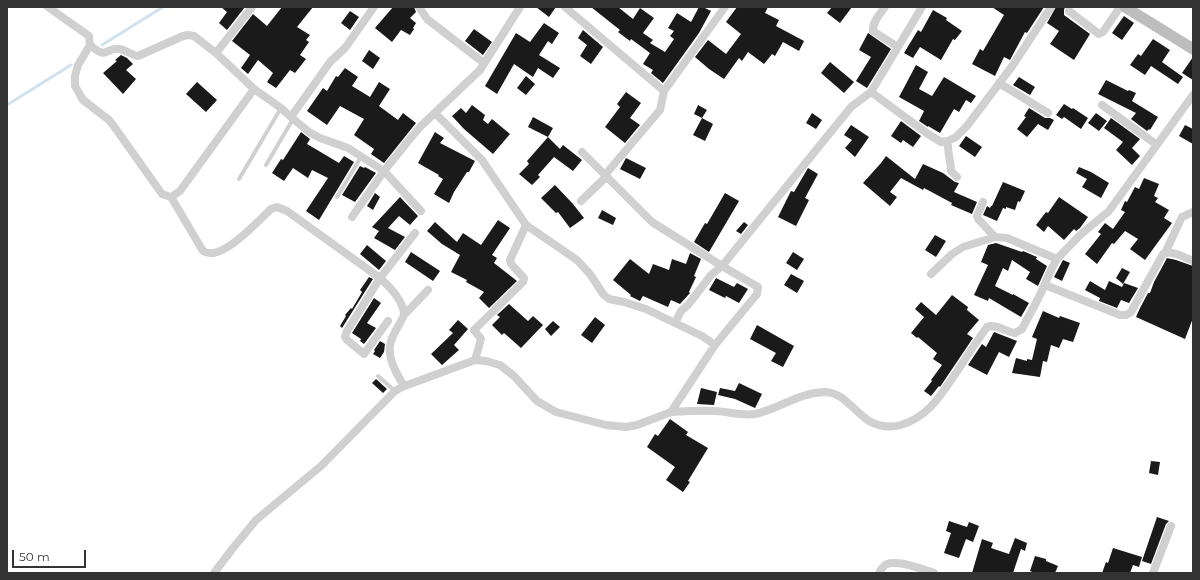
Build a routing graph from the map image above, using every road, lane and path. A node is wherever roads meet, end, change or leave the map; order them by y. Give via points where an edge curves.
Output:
1 (48, 7) edge
2 (252, 7) edge
3 (374, 7) edge
4 (420, 7) edge
5 (520, 7) edge
6 (565, 7) edge
7 (725, 7) edge
8 (885, 7) edge
9 (922, 7) edge
10 (1050, 7) edge
11 (1120, 7) edge
12 (1125, 7) edge
13 (1069, 11) dead end
14 (90, 45) junction
15 (898, 47) junction
16 (1193, 49) edge
17 (216, 53) junction
18 (484, 63) junction
19 (999, 83) junction
20 (254, 89) junction
21 (664, 91) junction
22 (871, 92) junction
23 (1193, 95) edge
24 (1102, 105) dead end
25 (281, 108) junction
26 (435, 113) junction
27 (1048, 113) dead end
28 (292, 118) junction
29 (948, 142) junction
30 (1157, 145) junction
31 (582, 152) dead end
32 (362, 156) junction
33 (266, 166) dead end
34 (384, 171) junction
35 (606, 176) junction
36 (957, 177) dead end
37 (239, 179) dead end
38 (171, 197) junction
39 (337, 197) dead end
40 (581, 201) dead end
41 (983, 202) dead end
42 (422, 211) dead end
43 (1193, 212) edge
44 (352, 217) dead end
45 (526, 225) junction
46 (415, 234) dead end
47 (995, 237) junction
48 (1165, 252) junction
49 (1057, 259) junction
50 (1193, 261) edge
51 (722, 266) junction
52 (931, 274) dead end
53 (380, 278) junction
54 (1045, 285) junction
55 (428, 290) dead end
56 (404, 315) junction
57 (388, 321) dead end
58 (675, 323) junction
59 (715, 345) junction
60 (475, 360) junction
61 (378, 376) dead end
62 (404, 386) junction
63 (395, 391) junction
64 (671, 412) junction
65 (1171, 526) dead end
66 (214, 573) edge
67 (878, 573) edge
68 (934, 573) edge
69 (1153, 573) edge

1 - 14 street via 89,36
2 - 17 street
3 - 28 street via 345,48 330,62
4 - 18 street via 427,19
5 - 18 street
6 - 21 street
7 - 21 street
8 - 15 street via 876,19 873,30
9 - 15 street
10 - 19 street
11 - 13 street via 1099,34
12 - 16 main road
14 - 17 street via 101,53 121,49 141,56 190,35
14 - 38 street via 78,65 75,86 83,100 109,120 162,194
15 - 22 street
17 - 20 street
18 - 26 street via 480,70
19 - 27 street
19 - 29 street via 966,126
20 - 25 street
20 - 38 street via 180,191
21 - 35 street via 660,110
22 - 29 street via 928,134 941,142
22 - 51 street via 851,107
23 - 30 street
24 - 30 street
25 - 28 street
25 - 37 lane
26 - 34 street
26 - 45 street via 482,160
28 - 32 street via 320,138
28 - 33 lane
29 - 36 street via 950,171
30 - 49 street via 1109,211 1080,235
31 - 35 street
32 - 34 street
32 - 39 lane
34 - 42 street
34 - 44 street
35 - 40 street
35 - 51 street via 652,222
38 - 53 street via 207,254 217,253 241,237 271,209 277,207 287,211
41 - 47 street via 978,219
43 - 48 street via 1182,217
45 - 58 street via 581,264 609,299 646,309
45 - 60 street via 510,260 524,278 523,282 474,330 481,339
46 - 53 street
47 - 49 street via 1007,238
47 - 52 street via 952,254
48 - 50 street
48 - 54 street via 1131,312 1126,315 1120,315
49 - 54 street
51 - 58 street via 681,311
51 - 59 street via 756,285 759,290
53 - 56 street via 396,296 404,309
53 - 57 street via 345,337 364,354
54 - 64 street via 1022,329 1009,333 994,326 987,327 936,402 909,423 896,427 882,426 861,415 844,399 822,392 803,395 756,414 740,415 702,410
55 - 56 street
56 - 62 street via 389,350 394,368
58 - 59 street
59 - 64 street
60 - 62 street
60 - 64 street via 500,365 537,401 571,417 626,427
61 - 63 lane
62 - 63 street
63 - 66 street via 321,466 256,520
65 - 69 street
67 - 68 street via 884,566 892,563

